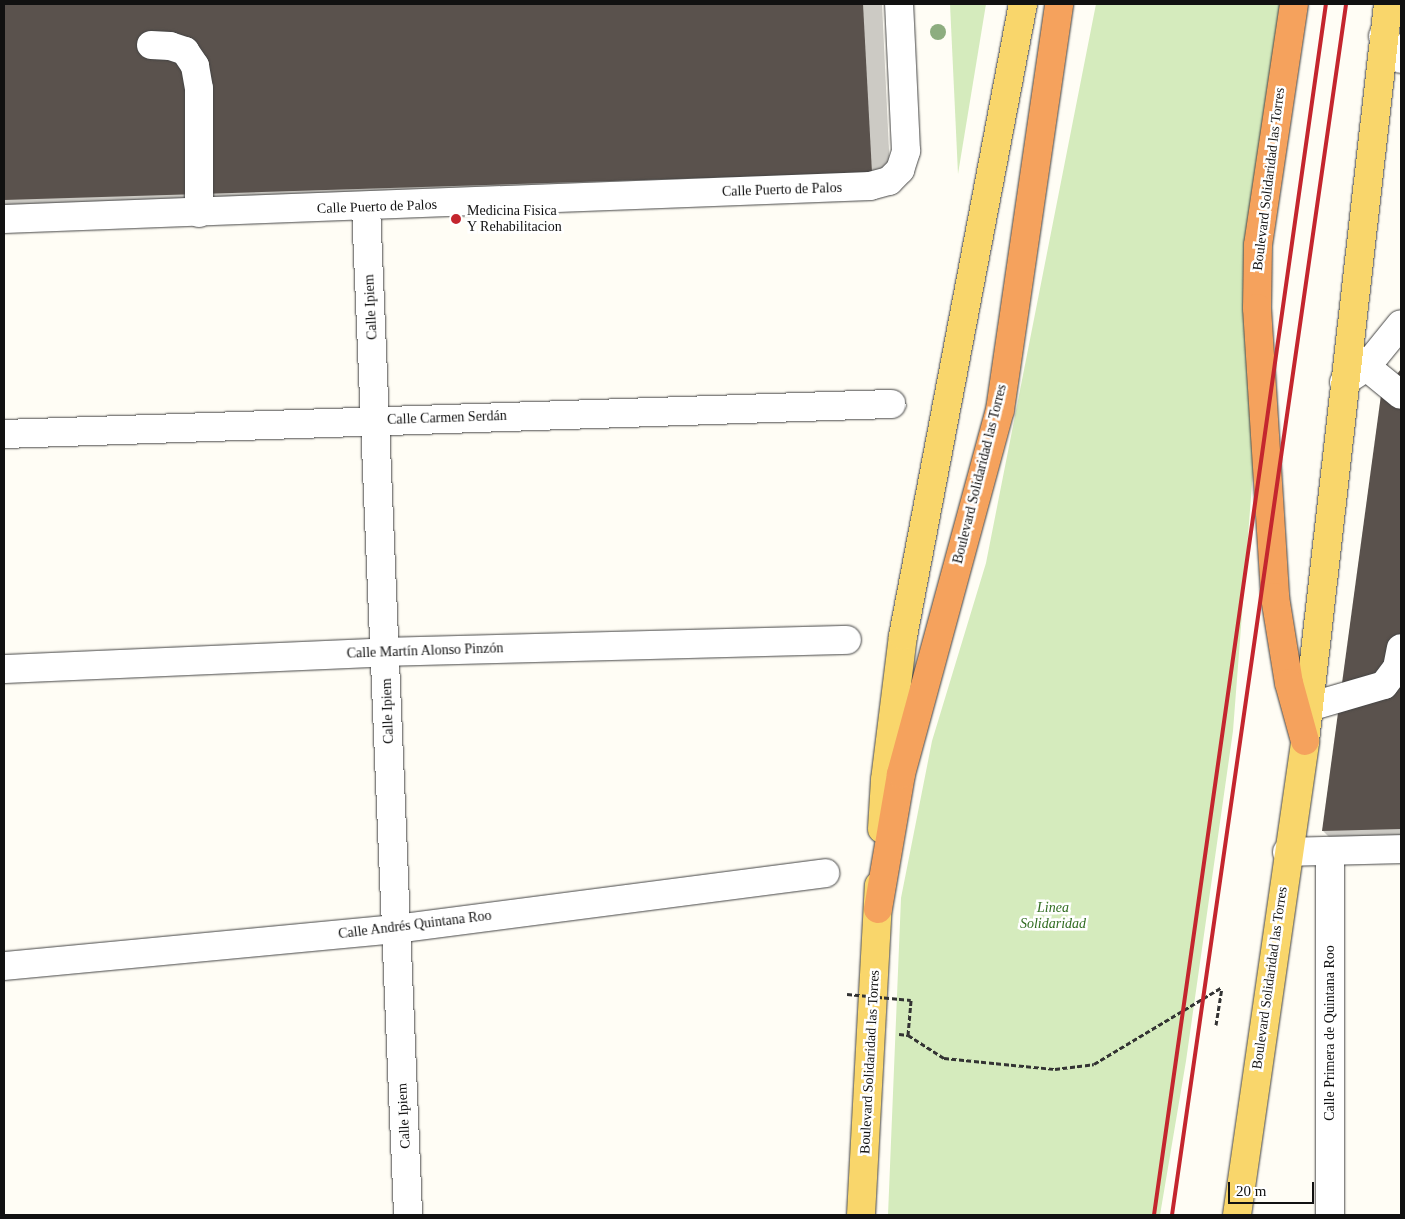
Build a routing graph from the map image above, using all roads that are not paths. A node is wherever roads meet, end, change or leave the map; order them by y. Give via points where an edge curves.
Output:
1 (899, 4) edge
2 (1023, 4) edge
3 (1059, 4) edge
4 (1294, 4) edge
5 (1388, 4) edge
6 (1383, 36) junction
7 (150, 45) dead end
8 (1401, 59) edge
9 (366, 207) junction
10 (200, 213) junction
11 (4, 219) edge
12 (1401, 324) edge
13 (1356, 358) junction
14 (1401, 395) edge
15 (891, 404) dead end
16 (376, 420) junction
17 (4, 434) edge
18 (847, 640) dead end
19 (1401, 648) edge
20 (386, 652) junction
21 (4, 669) edge
22 (1309, 707) junction
23 (1305, 741) junction
24 (1401, 849) edge
25 (1330, 851) junction
26 (1287, 852) junction
27 (825, 874) dead end
28 (878, 909) junction
29 (395, 929) junction
30 (4, 966) edge
31 (408, 1215) edge
32 (861, 1215) edge
33 (1237, 1215) edge
34 (1330, 1215) edge

1 - 9 street, Calle Puerto de Palos via 906,151 900,170 889,181 870,186
2 - 28 main road, Boulevard Solidaridad las Torres via 903,636 885,780
3 - 28 highway, Boulevard Solidaridad las Torres via 1000,410 902,774
4 - 23 highway, Boulevard Solidaridad las Torres via 1258,245 1257,308 1275,597 1290,683
5 - 6 main road, Boulevard Solidaridad las Torres
6 - 8 street
6 - 13 main road, Boulevard Solidaridad las Torres
7 - 10 street via 185,51 195,66 199,89
9 - 10 street, Calle Puerto de Palos
9 - 16 street, Calle Ipiem
10 - 11 street, Calle Puerto de Palos
12 - 13 street
13 - 14 street
13 - 22 main road, Boulevard Solidaridad las Torres via 1344,382
15 - 16 street, Calle Carmen Serdán
16 - 17 street, Calle Carmen Serdán
16 - 20 street, Calle Ipiem
18 - 20 street, Calle Martín Alonso Pinzón
19 - 22 street via 1397,668 1384,685
20 - 21 street, Calle Martín Alonso Pinzón
20 - 29 street, Calle Ipiem
22 - 23 main road, Boulevard Solidaridad las Torres
23 - 26 main road, Boulevard Solidaridad las Torres
24 - 25 street
25 - 26 street
25 - 34 street, Calle Primera de Quintana Roo
26 - 33 main road, Boulevard Solidaridad las Torres
27 - 29 street, Calle Andrés Quintana Roo
28 - 32 main road, Boulevard Solidaridad las Torres
29 - 30 street, Calle Andrés Quintana Roo
29 - 31 street, Calle Ipiem

